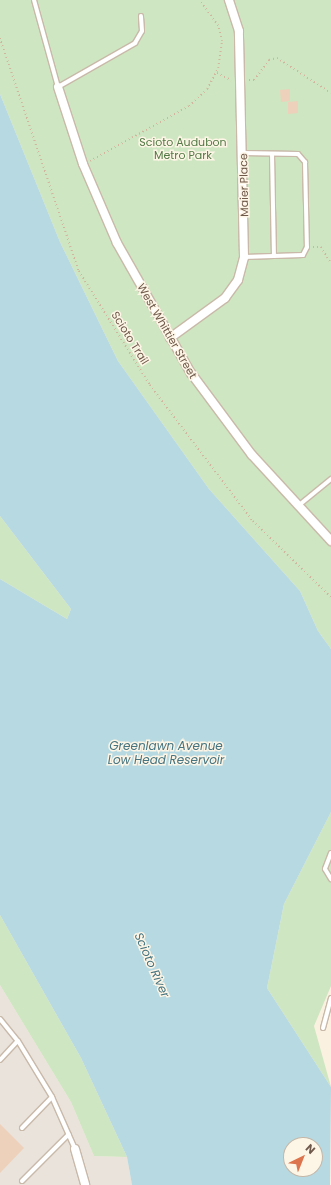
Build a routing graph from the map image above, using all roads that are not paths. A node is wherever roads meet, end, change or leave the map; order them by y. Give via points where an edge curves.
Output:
1 (34, 0) edge
2 (229, 0) edge
3 (141, 16) dead end
4 (58, 86) junction
5 (243, 153) junction
6 (272, 154) junction
7 (274, 256) junction
8 (244, 257) junction
9 (170, 338) junction
10 (331, 479) edge
11 (298, 506) junction
12 (331, 541) edge
13 (331, 853) edge
14 (331, 879) edge
15 (331, 998) edge
16 (0, 1019) edge
17 (323, 1028) dead end
18 (18, 1041) junction
19 (0, 1060) edge
20 (52, 1097) junction
21 (22, 1128) dead end
22 (69, 1134) junction
23 (75, 1149) joint
24 (22, 1181) dead end
25 (85, 1185) edge

1 - 4 lane
2 - 5 street, Maier Place via 239,31
3 - 4 lane via 142,31 134,43
4 - 9 street, West Whittier Street via 83,164 117,243
5 - 6 lane
5 - 8 street, Maier Place
6 - 7 lane
6 - 7 lane via 298,154 305,162 307,247 303,256
7 - 8 lane
8 - 9 street, Maier Place via 238,280 225,298
9 - 11 street, West Whittier Street via 210,402
10 - 11 lane
11 - 12 street, West Whittier Street
13 - 14 lane via 325,869
15 - 17 lane
16 - 18 lane
18 - 19 lane
18 - 20 lane
20 - 21 lane
20 - 22 lane
22 - 23 lane
22 - 24 lane
23 - 25 street

